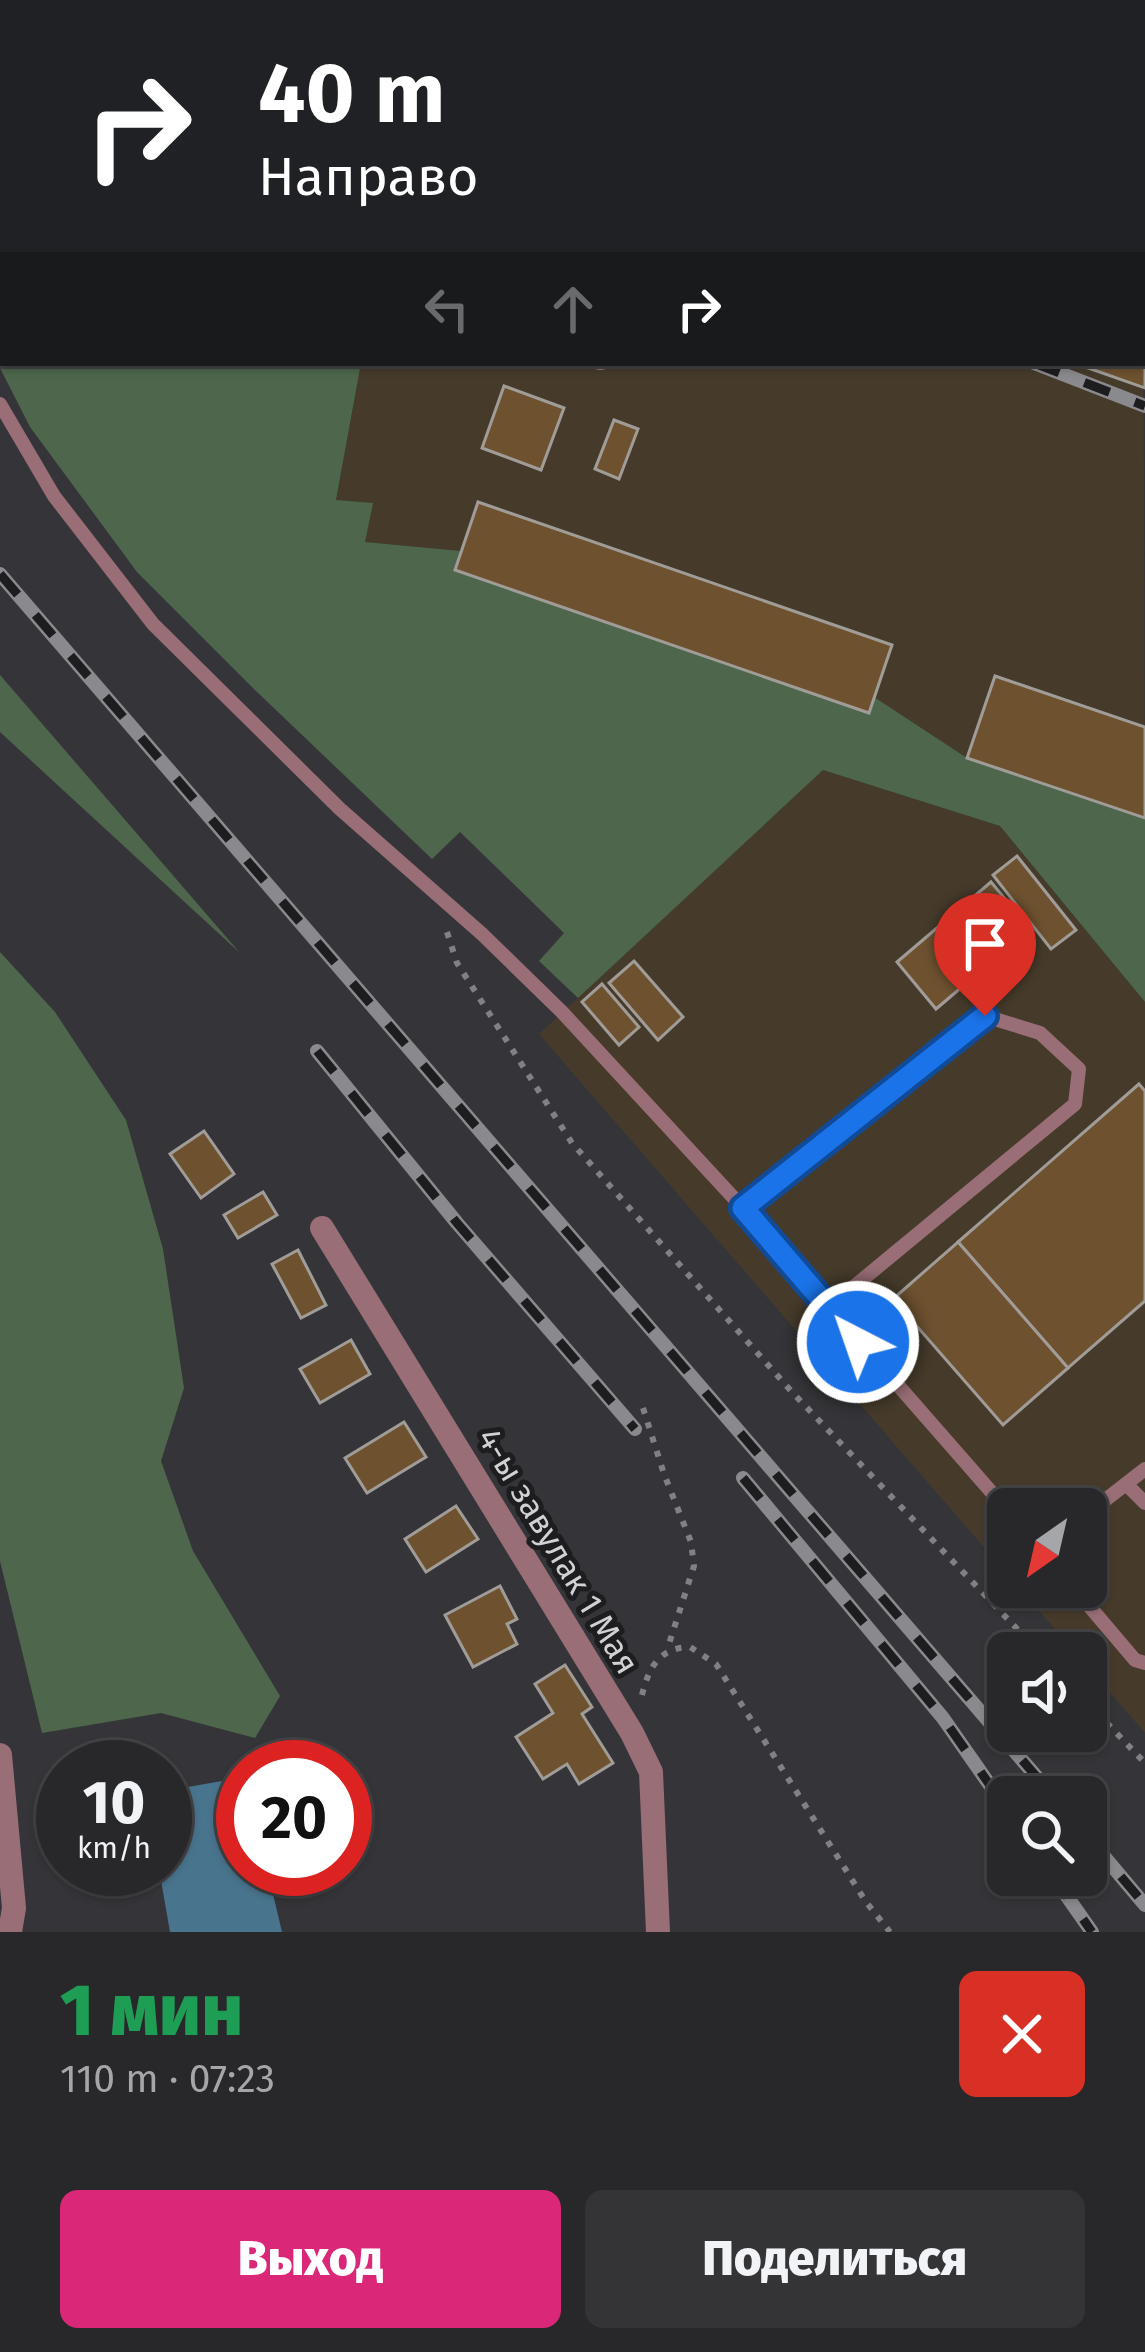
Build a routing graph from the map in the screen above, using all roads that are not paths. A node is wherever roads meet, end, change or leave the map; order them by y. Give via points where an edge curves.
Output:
1 (0, 404) edge
2 (743, 1208) junction
3 (322, 1228) dead end
4 (828, 1308) junction
5 (1145, 1469) edge
6 (1126, 1484) junction
7 (988, 1488) edge
8 (1107, 1499) edge
9 (1145, 1503) edge
10 (1091, 1608) edge
11 (1145, 1664) edge
12 (0, 1755) edge
13 (10, 1932) edge
14 (658, 1932) edge

1 - 2 lane via 54,496 153,624 562,1012
2 - 4 lane
2 - 4 lane via 985,1016 1040,1033 1079,1069 1075,1104
3 - 14 street, 4-ы завулак 1 Мая via 651,1772
4 - 7 lane
5 - 6 lane
6 - 8 lane
6 - 9 lane
10 - 11 lane
12 - 13 street

